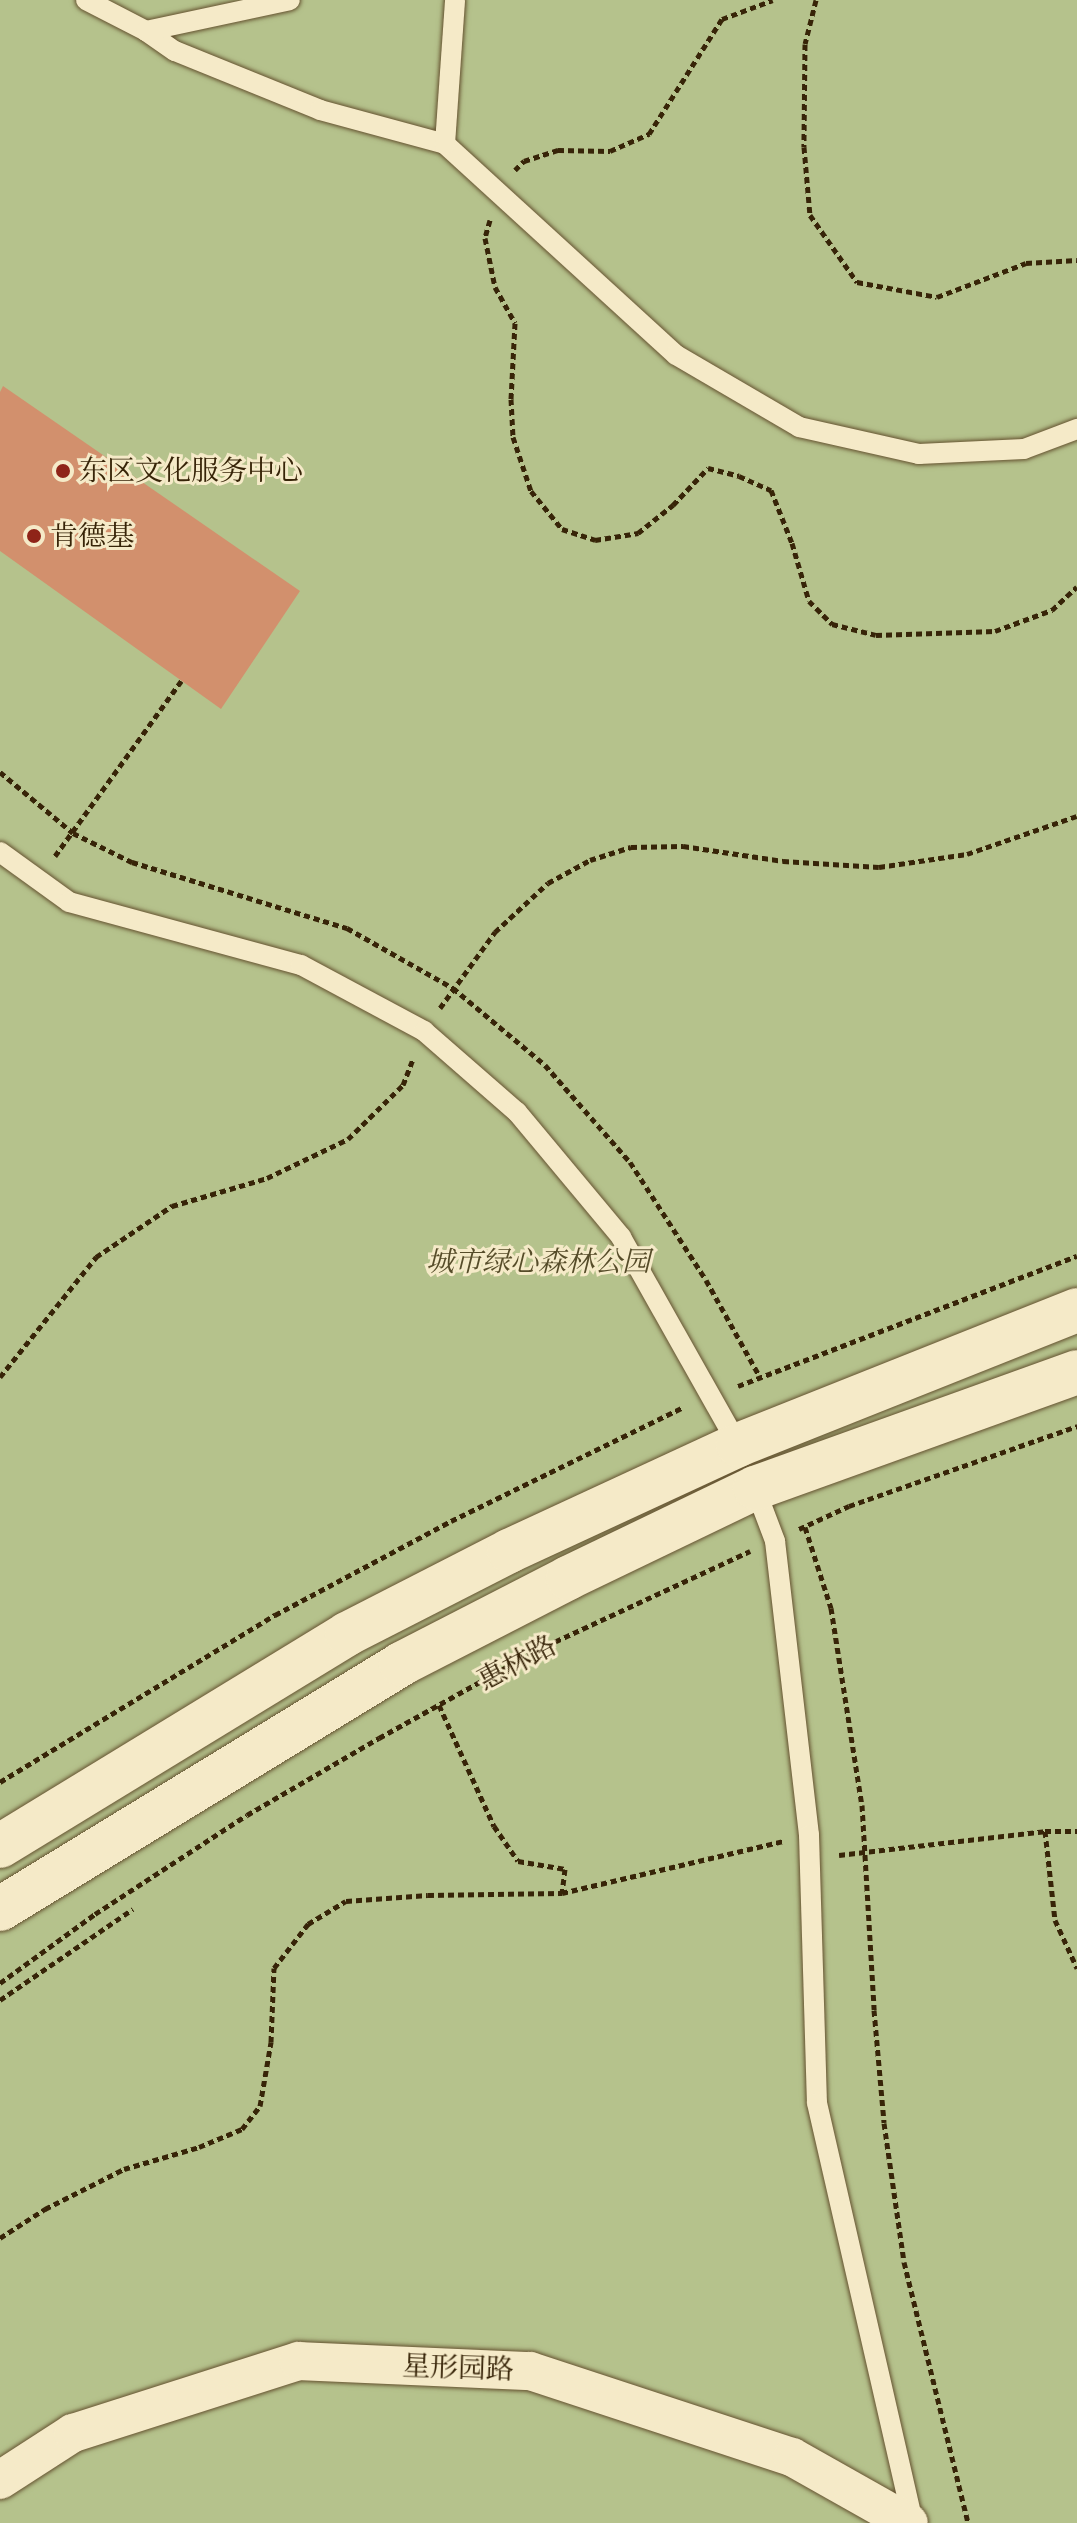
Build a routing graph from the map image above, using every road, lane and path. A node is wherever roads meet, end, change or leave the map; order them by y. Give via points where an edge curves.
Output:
1 (86, 0) edge
2 (290, 0) edge
3 (455, 0) edge
4 (816, 0) edge
5 (146, 31) junction
6 (445, 144) junction
7 (1077, 260) edge
8 (1077, 429) edge
9 (181, 681) dead end
10 (1077, 816) edge
11 (0, 852) edge
12 (36, 879) junction
13 (424, 1031) junction
14 (1077, 1310) edge
15 (1077, 1372) edge
16 (0, 1377) edge
17 (1077, 1426) edge
18 (738, 1445) junction
19 (755, 1488) junction
20 (805, 1527) junction
21 (775, 1541) junction
22 (439, 1705) junction
23 (1045, 1831) junction
24 (1077, 1831) edge
25 (809, 1835) junction
26 (0, 1846) edge
27 (864, 1851) junction
28 (810, 1858) junction
29 (10, 1887) edge
30 (562, 1893) junction
31 (133, 1909) dead end
32 (1077, 1968) edge
33 (0, 1983) edge
34 (0, 2000) edge
35 (0, 2238) edge
36 (0, 2480) edge
37 (911, 2523) edge
38 (968, 2523) edge

1 - 5 lane
2 - 5 lane
3 - 6 lane
4 - 7 path via 805,44 804,147 810,215 857,282 937,297 1026,263
5 - 6 lane via 175,51 320,110
6 - 8 lane via 676,355 799,427 919,454 1024,449
9 - 12 path
10 - 13 path via 967,854 879,867 783,861 683,846 631,847 590,860 548,883 495,932
11 - 12 lane
12 - 13 lane via 69,902 301,965
13 - 16 path via 403,1085 348,1139 267,1178 172,1206 96,1257
13 - 18 lane via 517,1112 621,1237
14 - 18 main road
15 - 19 main road, 惠林路
17 - 20 path, 惠林路 via 849,1506
18 - 26 main road via 509,1551 347,1634
19 - 21 lane
19 - 29 main road, 惠林路 via 401,1664
20 - 21 path, 惠林路
20 - 27 path via 831,1608 862,1805
21 - 22 path, 惠林路 via 537,1650
21 - 25 lane
22 - 30 path via 494,1826 518,1861 565,1869
22 - 33 path, 惠林路 via 247,1815
23 - 24 path
23 - 27 path
23 - 32 path via 1055,1920
25 - 28 lane
25 - 30 path
27 - 28 path
27 - 38 path via 884,2123 904,2262
28 - 37 lane via 817,2103
30 - 35 path via 346,1901 308,1924 274,1968 271,2042 260,2106 242,2129 124,2169
31 - 34 path
36 - 37 street, 星形园路 via 73,2433 299,2361 515,2370 792,2457

